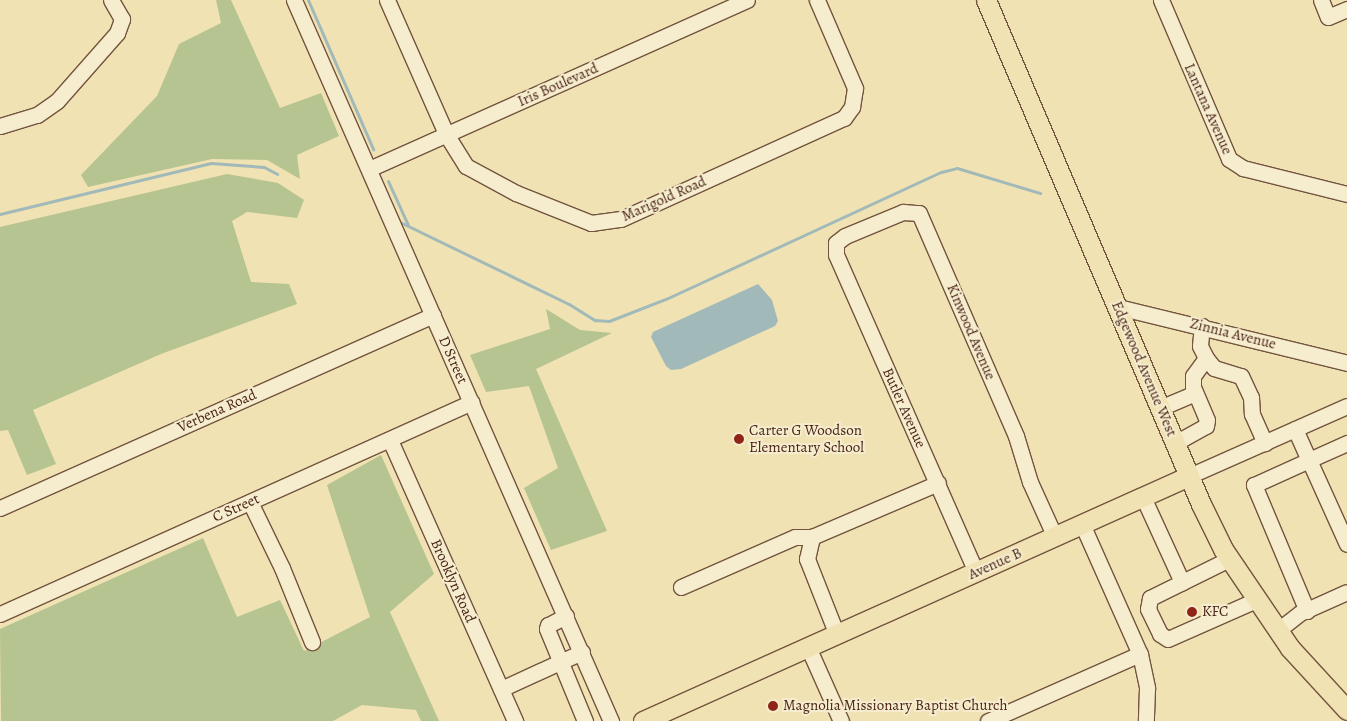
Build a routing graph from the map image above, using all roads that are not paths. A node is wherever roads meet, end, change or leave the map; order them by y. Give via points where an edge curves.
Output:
1 (112, 0) edge
2 (294, 0) edge
3 (386, 0) edge
4 (747, 0) edge
5 (817, 0) edge
6 (986, 0) edge
7 (1160, 0) edge
8 (1321, 0) edge
9 (1347, 9) edge
10 (0, 126) edge
11 (446, 134) junction
12 (369, 169) junction
13 (1347, 194) edge
14 (836, 243) joint
15 (1118, 307) junction
16 (433, 315) junction
17 (1202, 326) junction
18 (1206, 358) junction
19 (1347, 363) edge
20 (1195, 394) junction
21 (472, 402) junction
22 (1347, 406) edge
23 (1160, 408) junction
24 (1295, 429) junction
25 (390, 440) junction
26 (1265, 443) junction
27 (1347, 443) edge
28 (1176, 444) junction
29 (1309, 460) junction
30 (1189, 476) junction
31 (938, 483) junction
32 (1143, 497) junction
33 (250, 502) junction
34 (0, 508) edge
35 (1082, 524) junction
36 (812, 537) junction
37 (1055, 537) junction
38 (1347, 544) edge
39 (1229, 559) junction
40 (976, 572) junction
41 (1182, 582) junction
42 (681, 588) dead end
43 (1347, 592) edge
44 (1256, 600) junction
45 (1307, 611) junction
46 (0, 614) edge
47 (566, 616) junction
48 (1277, 631) junction
49 (837, 634) junction
50 (312, 642) dead end
51 (808, 647) junction
52 (582, 652) junction
53 (1140, 654) junction
54 (560, 662) junction
55 (596, 686) junction
56 (501, 689) junction
57 (576, 697) junction
58 (1347, 710) edge
59 (515, 721) edge
60 (585, 721) edge
61 (611, 721) edge
62 (643, 721) edge
63 (841, 721) edge
64 (988, 721) edge
65 (1146, 721) edge

1 - 10 street via 122,18 118,33 57,101 37,115
2 - 12 street, D Street
3 - 11 street, Marigold Road
4 - 11 street, Iris Boulevard
5 - 11 street, Marigold Road via 853,79 856,96 844,118 608,222 591,224 575,219 474,172 457,156
6 - 15 main road, Edgewood Avenue West
7 - 13 street, Lantana Avenue via 1229,159 1243,168
8 - 9 street via 1328,17
11 - 12 street, Iris Boulevard
12 - 16 street, D Street
14 - 31 street, Butler Avenue via 836,255
14 - 37 street, Kinwood Avenue via 903,212 919,213 1016,436 1030,482
15 - 17 street, Zinnia Avenue
15 - 23 main road, Edgewood Avenue West
16 - 21 street, D Street
16 - 34 street, Verbena Road
17 - 18 street via 1200,346
17 - 19 street, Zinnia Avenue
18 - 20 street via 1193,376
18 - 26 street via 1214,368 1241,376
20 - 23 street
20 - 28 street via 1206,426
21 - 25 street, C Street
21 - 47 street, D Street
22 - 24 street, Avenue B
23 - 28 main road, Edgewood Avenue West
24 - 26 street, Avenue B
24 - 29 street
25 - 33 street, C Street
25 - 56 street, Brooklyn Road
26 - 30 street, Avenue B
27 - 29 street
28 - 30 main road, Edgewood Avenue West
29 - 38 street
29 - 45 street via 1254,485
30 - 32 main road, Avenue B
30 - 39 main road, Edgewood Avenue West
31 - 36 street
31 - 40 street, Butler Avenue
32 - 35 main road, Avenue B
32 - 41 street
33 - 46 street, C Street
33 - 50 street via 282,568
35 - 37 main road, Avenue B
35 - 53 street
36 - 42 street via 795,537
36 - 49 street via 807,559
37 - 40 main road, Avenue B
39 - 41 street
39 - 44 main road, Edgewood Avenue West
40 - 49 main road, Avenue B
41 - 44 street via 1147,602 1160,634 1168,639
43 - 45 street
44 - 48 main road, Edgewood Avenue West
45 - 48 street
47 - 52 street, D Street
47 - 54 street via 547,629
48 - 58 main road, Edgewood Avenue West
49 - 51 main road, Avenue B
51 - 62 main road, Avenue B
51 - 63 street
52 - 54 street
52 - 55 street, D Street
53 - 64 street
53 - 65 street via 1147,688
54 - 56 street
54 - 57 street
55 - 57 street
55 - 61 street, D Street
56 - 59 street, Brooklyn Road
57 - 60 street

